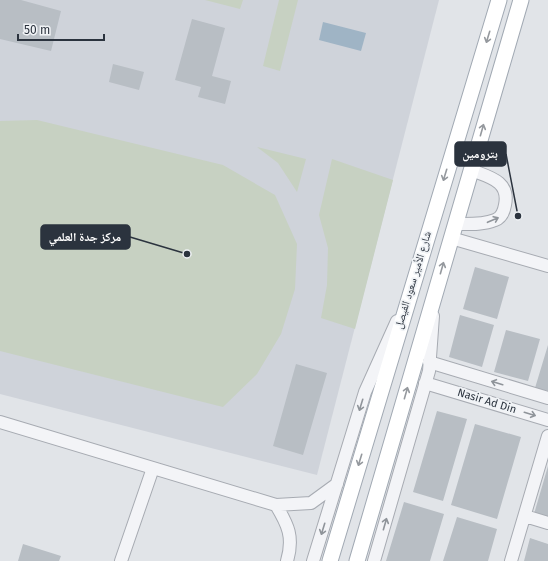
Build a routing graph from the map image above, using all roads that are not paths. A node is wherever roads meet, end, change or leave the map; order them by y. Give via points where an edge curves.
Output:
1 (499, 0) edge
2 (520, 0) edge
3 (471, 170) junction
4 (453, 231) junction
5 (548, 266) edge
6 (409, 292) junction
7 (435, 292) junction
8 (429, 362) junction
9 (425, 383) junction
10 (548, 398) edge
11 (548, 420) edge
12 (0, 422) edge
13 (548, 436) edge
14 (153, 468) junction
15 (337, 484) junction
16 (276, 505) junction
17 (525, 516) junction
18 (548, 523) edge
19 (121, 561) edge
20 (287, 561) edge
21 (313, 561) edge
22 (330, 561) edge
23 (356, 561) edge
24 (374, 561) edge
25 (511, 561) edge

1 -> 6 main road, شارع الأمير سعود الفيصل
3 -> 2 main road
3 - 4 main road
4 -> 3 street via 496,220 504,212 507,196 503,187
4 - 5 street
7 -> 4 main road
6 -> 15 street via 364,392
6 -> 22 main road, شارع الأمير سعود الفيصل
7 - 8 street
23 -> 7 main road
8 - 9 street
10 -> 8 street, Nasir Ad Din
9 -> 11 street, Nasir Ad Din
24 -> 9 street
12 - 14 street
13 - 17 street
14 - 16 street
14 - 19 street
15 - 16 street via 311,503
15 -> 21 street
16 - 20 street via 288,526 291,548
17 - 18 street
17 - 25 street

